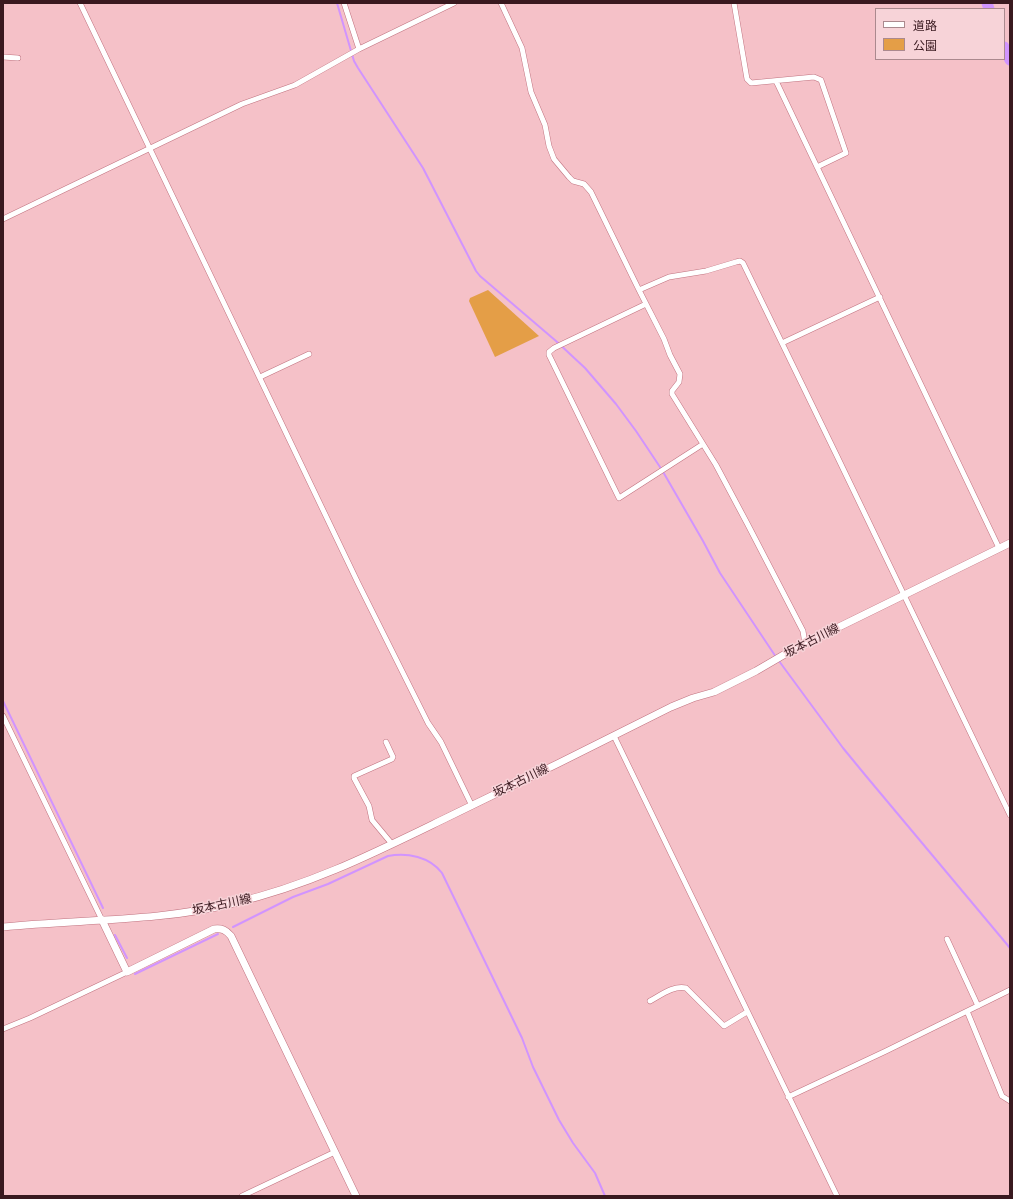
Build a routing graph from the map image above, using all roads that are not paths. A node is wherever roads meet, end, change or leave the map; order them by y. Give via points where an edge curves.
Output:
1 (80, 3) edge
2 (344, 3) edge
3 (454, 3) edge
4 (501, 3) edge
5 (734, 3) edge
6 (359, 49) junction
7 (3, 58) edge
8 (18, 58) dead end
9 (776, 81) junction
10 (150, 149) junction
11 (817, 167) junction
12 (4, 218) edge
13 (639, 290) junction
14 (880, 297) junction
15 (646, 304) junction
16 (782, 343) junction
17 (309, 354) dead end
18 (260, 377) junction
19 (703, 444) junction
20 (1010, 543) edge
21 (999, 548) junction
22 (904, 595) junction
23 (805, 644) junction
24 (3, 716) edge
25 (614, 736) junction
26 (386, 742) dead end
27 (472, 806) junction
28 (1010, 815) edge
29 (392, 844) junction
30 (102, 920) junction
31 (3, 927) edge
32 (947, 939) dead end
33 (127, 972) junction
34 (1010, 990) edge
35 (650, 1001) dead end
36 (978, 1006) junction
37 (967, 1011) junction
38 (747, 1012) junction
39 (3, 1028) edge
40 (788, 1097) junction
41 (1010, 1101) edge
42 (335, 1152) junction
43 (242, 1196) edge
44 (356, 1196) edge
45 (837, 1196) edge

1 - 10 street
2 - 6 street
3 - 6 street
4 - 13 street via 522,48 531,92 545,126 554,159 568,177 584,184 591,192
5 - 9 street via 747,79 751,83
6 - 10 street via 296,85 242,104
7 - 8 street
9 - 11 street
9 - 11 street via 814,77 821,80 846,153
10 - 12 street
10 - 18 street
11 - 14 street
13 - 15 street
13 - 16 street via 668,277 706,271 740,261
14 - 16 street
14 - 21 street
15 - 19 street via 680,374 679,382 672,390 672,394
15 - 19 street via 554,348 549,355 618,498
16 - 22 street
17 - 18 street
18 - 27 street via 358,583 428,723 442,742
19 - 23 street via 804,631
20 - 21 main road, 坂本古川線
21 - 22 main road, 坂本古川線
22 - 23 main road, 坂本古川線
22 - 28 street
23 - 25 main road, 坂本古川線 via 714,692 671,707
24 - 30 street
25 - 27 main road, 坂本古川線
25 - 38 street
26 - 29 street via 392,759 354,778 369,806 372,820
27 - 29 main road, 坂本古川線
29 - 30 main road, 坂本古川線 via 329,873 254,898 167,915
30 - 31 main road, 坂本古川線
30 - 33 main road
32 - 36 street
33 - 39 street
33 - 42 main road via 214,929 224,929 228,932
34 - 36 street
35 - 38 street via 681,987 686,988 724,1026
36 - 37 street
37 - 40 street
37 - 41 street via 1002,1096
38 - 40 street
40 - 45 street
42 - 43 street
42 - 44 main road

